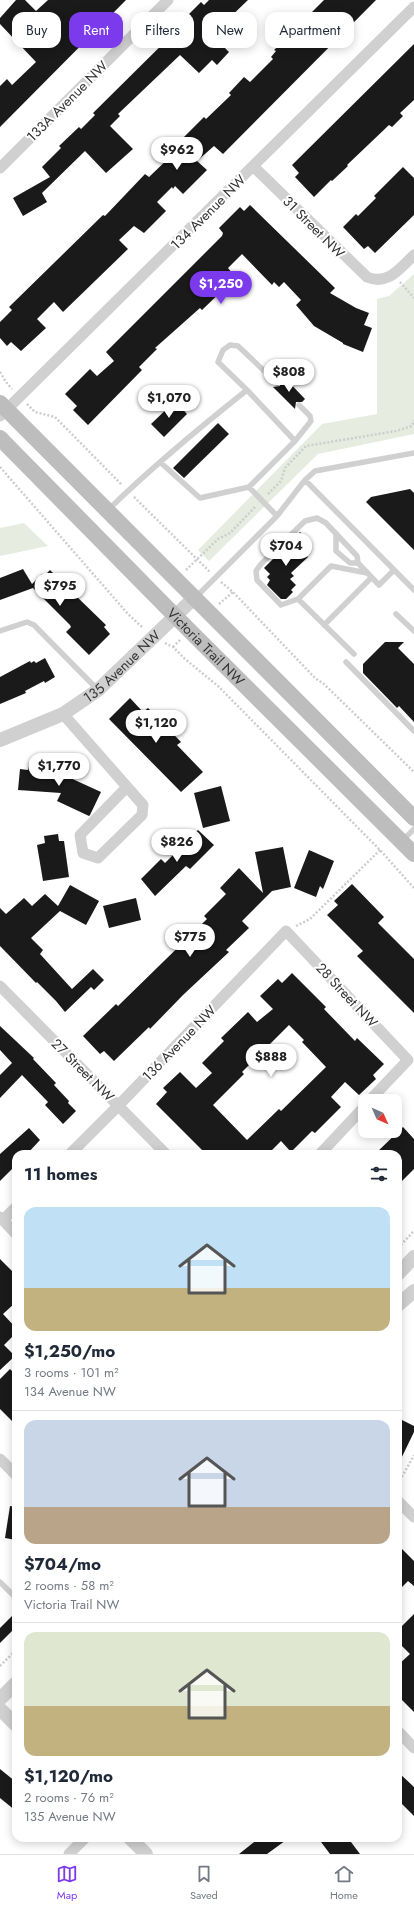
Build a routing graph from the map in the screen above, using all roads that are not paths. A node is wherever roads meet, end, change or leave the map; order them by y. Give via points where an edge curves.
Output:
1 (168, 0) edge
2 (414, 7) edge
3 (254, 167) junction
4 (0, 168) edge
5 (414, 255) edge
6 (277, 383) dead end
7 (248, 390) junction
8 (299, 405) dead end
9 (2, 410) edge
10 (0, 438) edge
11 (295, 441) junction
12 (414, 452) edge
13 (160, 462) junction
14 (305, 480) junction
15 (249, 487) junction
16 (107, 511) junction
17 (276, 516) junction
18 (336, 534) junction
19 (358, 563) junction
20 (394, 570) junction
21 (367, 573) junction
22 (371, 578) junction
23 (414, 590) edge
24 (194, 598) junction
25 (298, 599) junction
26 (396, 614) dead end
27 (175, 615) junction
28 (324, 625) junction
29 (0, 631) edge
30 (414, 631) edge
31 (354, 654) dead end
32 (346, 662) dead end
33 (98, 690) junction
34 (63, 714) junction
35 (414, 731) edge
36 (0, 740) edge
37 (127, 787) junction
38 (414, 818) edge
39 (414, 829) edge
40 (402, 842) junction
41 (414, 854) edge
42 (286, 931) joint
43 (0, 986) edge
44 (376, 1094) edge
45 (118, 1106) junction
46 (358, 1113) edge
47 (74, 1150) edge
48 (162, 1150) edge
49 (324, 1150) edge
50 (12, 1210) edge
51 (1, 1219) edge
52 (12, 1230) edge
53 (414, 1257) edge
54 (402, 1270) edge
55 (414, 1291) edge
56 (402, 1302) edge
57 (0, 1459) edge
58 (12, 1471) edge
59 (402, 1505) edge
60 (414, 1517) edge
61 (0, 1582) edge
62 (12, 1594) edge
63 (12, 1687) edge
64 (0, 1699) edge
65 (0, 1709) edge
66 (12, 1721) edge
67 (402, 1736) edge
68 (414, 1748) edge
69 (81, 1842) edge
70 (134, 1842) edge
71 (69, 1854) edge
72 (146, 1854) edge

1 - 4 street, 133A Avenue NW
2 - 3 street, 134 Avenue NW
3 - 5 street, 31 Street NW via 362,274 373,280 393,276
3 - 9 street, 134 Avenue NW via 20,397
6 - 7 lane via 238,346 230,345 223,350 218,362
7 - 11 lane
7 - 13 lane
8 - 11 lane via 310,416 311,421
9 - 16 main road, Victoria Trail NW
10 - 27 main road, Victoria Trail NW
11 - 15 lane
12 - 14 lane via 315,471
13 - 15 lane via 200,498
13 - 16 lane
14 - 17 lane
14 - 20 lane
15 - 17 lane
16 - 24 main road, Victoria Trail NW
17 - 24 lane
18 - 19 lane via 357,556
18 - 19 lane via 336,551 350,563
18 - 25 lane via 317,518 305,521 258,567 257,580 281,605
19 - 21 lane
20 - 22 lane via 379,585
20 - 23 lane
21 - 22 lane
21 - 25 lane via 331,566
22 - 28 lane
24 - 27 street, 135 Avenue NW
24 - 38 main road, Victoria Trail NW
25 - 28 lane
26 - 30 lane
27 - 33 street, 135 Avenue NW
27 - 40 main road, Victoria Trail NW
28 - 31 lane
29 - 33 lane via 27,622 34,625
32 - 35 lane
33 - 34 street, 135 Avenue NW
34 - 36 street, 135 Avenue NW
34 - 37 street
37 - 37 street via 143,805 142,815 98,858 83,853 80,836
39 - 40 lane
40 - 41 main road, Victoria Trail NW
42 - 44 street, 28 Street NW via 408,1060
42 - 45 street, 136 Avenue NW
43 - 45 street, 27 Street NW
45 - 47 street, 136 Avenue NW
45 - 48 street, 27 Street NW
46 - 49 street
50 - 51 street
51 - 52 street
53 - 54 street
55 - 56 street
57 - 58 street
59 - 60 street
61 - 62 lane
63 - 64 street
65 - 66 street
67 - 68 street
69 - 71 street
70 - 72 street

